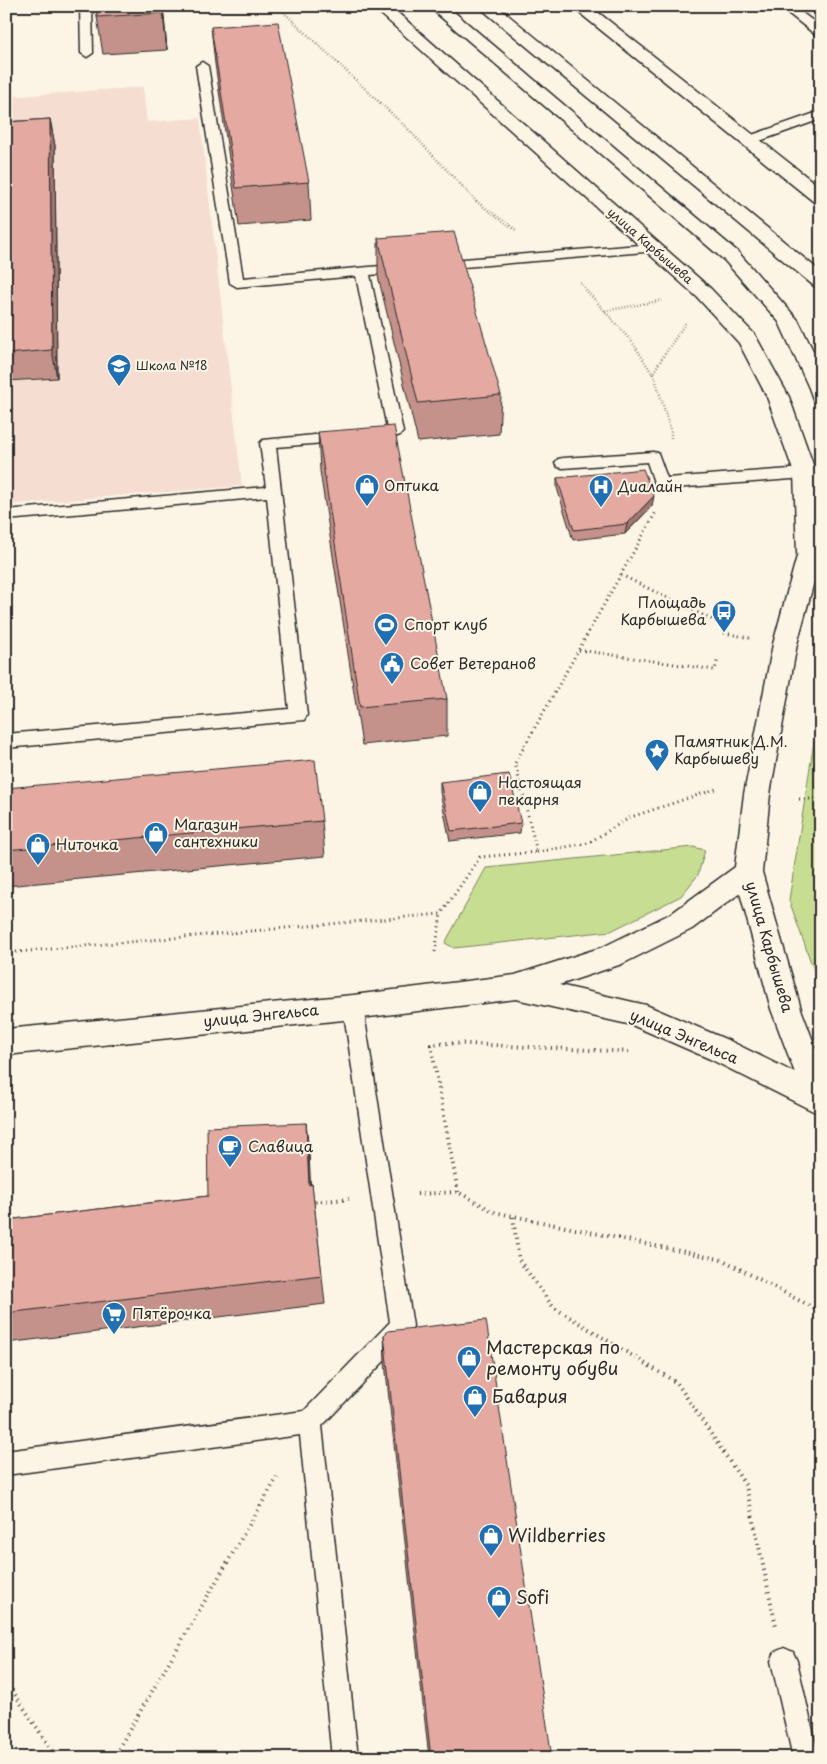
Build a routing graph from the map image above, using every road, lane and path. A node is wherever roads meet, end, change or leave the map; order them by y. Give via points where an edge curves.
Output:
1 (86, 6) edge
2 (278, 6) edge
3 (380, 6) edge
4 (436, 6) edge
5 (486, 6) edge
6 (579, 6) edge
7 (785, 6) edge
8 (821, 33) edge
9 (87, 53) dead end
10 (202, 66) dead end
11 (821, 115) edge
12 (750, 140) junction
13 (821, 198) edge
14 (652, 248) junction
15 (551, 256) junction
16 (362, 271) junction
17 (821, 282) edge
18 (704, 293) junction
19 (605, 311) junction
20 (652, 374) junction
21 (821, 394) edge
22 (562, 463) dead end
23 (805, 473) junction
24 (672, 484) junction
25 (274, 491) junction
26 (821, 512) edge
27 (6, 515) edge
28 (815, 549) edge
29 (621, 575) junction
30 (725, 626) dead end
31 (579, 650) junction
32 (718, 658) dead end
33 (6, 741) edge
34 (716, 789) dead end
35 (821, 798) edge
36 (799, 799) dead end
37 (537, 852) junction
38 (748, 872) junction
39 (441, 914) junction
40 (434, 952) dead end
41 (6, 953) edge
42 (514, 987) junction
43 (353, 1007) junction
44 (6, 1042) edge
45 (634, 1052) dead end
46 (820, 1100) edge
47 (458, 1192) dead end
48 (513, 1217) dead end
49 (310, 1422) junction
50 (6, 1463) edge
51 (784, 1661) joint
52 (6, 1681) edge
53 (57, 1758) edge
54 (113, 1758) edge
55 (345, 1758) edge
56 (806, 1758) edge

1 - 9 lane
2 - 15 path via 408,129 477,202
3 - 14 street, улица Карбышева
4 - 21 street via 731,256 788,320
5 - 17 street
6 - 12 street
7 - 8 lane
10 - 16 lane via 237,283
11 - 12 lane
12 - 13 street
14 - 15 lane
14 - 18 street, улица Карбышева
15 - 16 lane
15 - 19 path via 584,286
16 - 25 lane via 395,432 268,443
18 - 19 path
18 - 20 path
18 - 23 street, улица Карбышева via 748,340 778,397
19 - 20 path via 633,343
20 - 24 path via 671,432
22 - 24 lane via 653,458 661,484
23 - 24 lane
23 - 28 street, улица Карбышева
24 - 29 path
25 - 27 lane
25 - 33 lane via 298,715
26 - 28 street, улица Карбышева
28 - 38 street, улица Карбышева via 782,663 757,794
29 - 30 path
29 - 31 path
31 - 32 path via 715,670
31 - 37 path via 515,763
34 - 37 path via 631,817 588,843
35 - 36 path
37 - 39 path via 480,858
38 - 42 street, улица Энгельса via 682,920 612,956
38 - 46 street, улица Карбышева via 786,1009
39 - 40 path
39 - 41 path
42 - 43 street, улица Энгельса
42 - 46 street, улица Энгельса via 636,1014 720,1050
43 - 44 street, улица Энгельса
43 - 49 lane via 402,1326
45 - 47 path via 448,1043 431,1045
48 - 51 path via 519,1260 553,1307 677,1383 746,1486
49 - 50 lane
49 - 54 path
49 - 55 lane
51 - 56 lane
52 - 53 path

